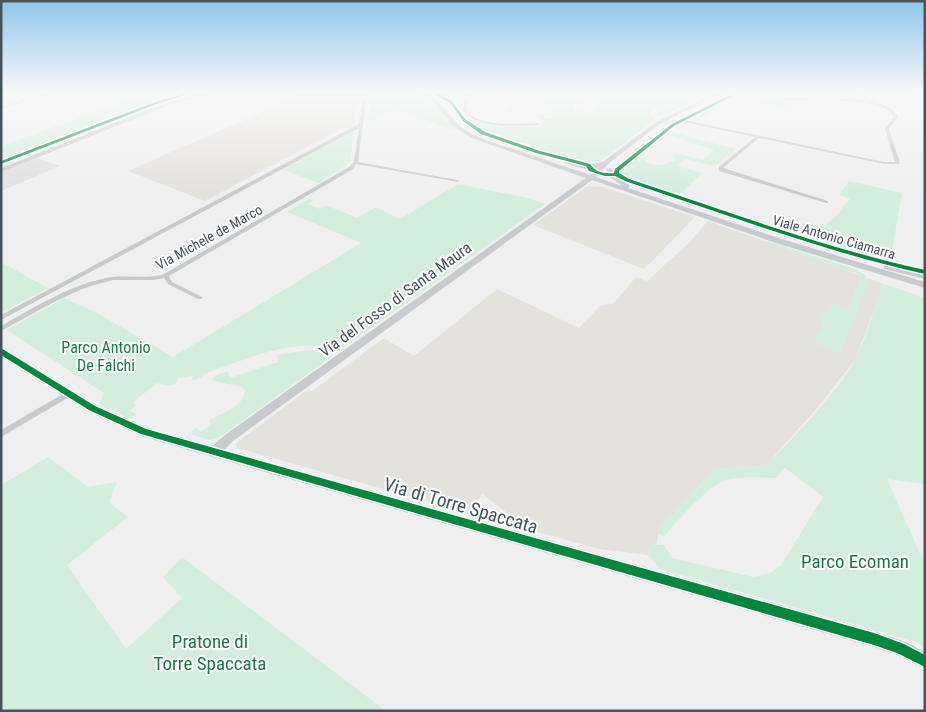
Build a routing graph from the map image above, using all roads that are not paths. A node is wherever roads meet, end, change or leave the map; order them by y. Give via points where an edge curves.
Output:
1 (103, 126) edge
2 (112, 126) edge
3 (359, 126) edge
4 (361, 126) edge
5 (458, 126) edge
6 (466, 126) edge
7 (654, 126) edge
8 (665, 126) edge
9 (708, 126) edge
10 (888, 126) edge
11 (758, 137) junction
12 (546, 158) junction
13 (356, 163) junction
14 (554, 165) junction
15 (1, 166) edge
16 (608, 166) junction
17 (1, 170) edge
18 (593, 176) junction
19 (457, 182) dead end
20 (580, 185) junction
21 (614, 186) junction
22 (627, 186) junction
23 (826, 202) dead end
24 (166, 275) junction
25 (925, 276) edge
26 (925, 285) edge
27 (200, 298) dead end
28 (1, 318) edge
29 (1, 329) edge
30 (1, 351) edge
31 (68, 394) junction
32 (1, 434) edge
33 (215, 451) junction
34 (925, 661) edge

1 - 15 street
2 - 17 street
3 - 28 street
4 - 13 street
5 - 14 street via 472,136
6 - 12 street via 495,141
7 - 16 street, Via del Fosso di Santa Maura
8 - 16 street, Via del Fosso di Santa Maura
9 - 11 street
10 - 11 street via 898,161 894,164
11 - 23 street via 721,170
12 - 16 street via 581,166
12 - 18 street
13 - 19 street
13 - 24 street, Via Michele de Marco via 307,195
14 - 18 street
14 - 20 street via 581,178
16 - 18 street, Via del Fosso di Santa Maura
16 - 22 street via 612,176
18 - 20 street, Via del Fosso di Santa Maura
18 - 21 street, Viale Antonio Ciamarra
18 - 22 street, Viale Antonio Ciamarra
20 - 21 street
20 - 33 street, Via del Fosso di Santa Maura
21 - 26 street, Viale Antonio Ciamarra
22 - 25 street, Viale Antonio Ciamarra via 830,251
24 - 27 street via 170,283
24 - 29 street, Via Michele de Marco via 154,279 119,277 84,285
30 - 31 street, Via di Torre Spaccata
31 - 32 street
31 - 33 street, Via di Torre Spaccata via 132,427
33 - 34 street, Via di Torre Spaccata via 874,639

